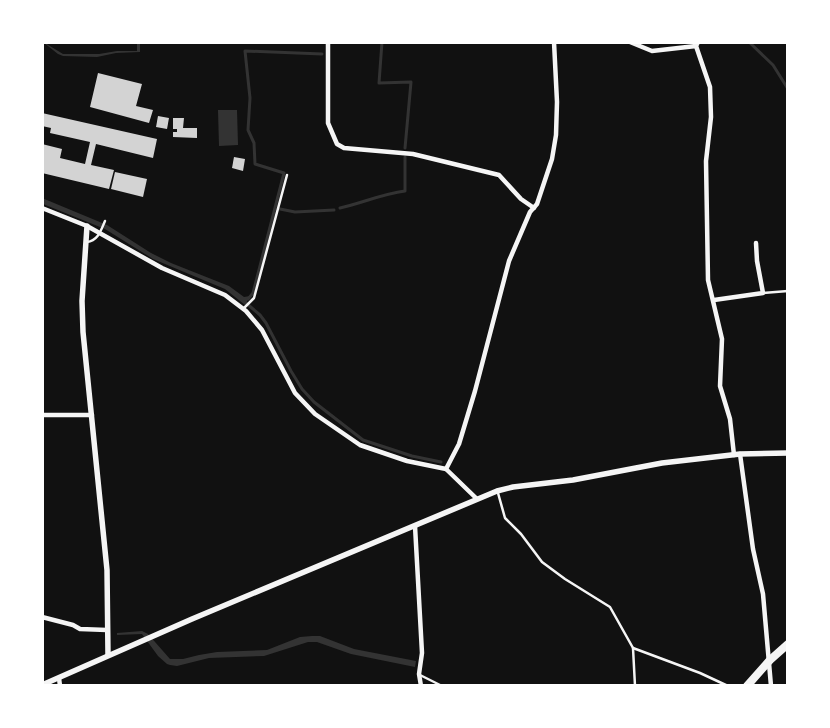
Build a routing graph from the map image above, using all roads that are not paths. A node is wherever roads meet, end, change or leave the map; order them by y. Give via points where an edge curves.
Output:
1 (328, 42) edge
2 (554, 42) edge
3 (630, 42) edge
4 (697, 44) edge
5 (287, 175) dead end
6 (42, 208) edge
7 (534, 208) junction
8 (106, 221) dead end
9 (87, 226) junction
10 (101, 230) junction
11 (86, 242) junction
12 (756, 243) dead end
13 (788, 291) edge
14 (763, 293) junction
15 (714, 300) junction
16 (243, 308) junction
17 (42, 415) edge
18 (92, 415) junction
19 (788, 453) edge
20 (737, 454) junction
21 (446, 469) junction
22 (497, 491) junction
23 (477, 499) junction
24 (415, 526) junction
25 (42, 617) edge
26 (106, 630) junction
27 (788, 644) edge
28 (633, 648) junction
29 (108, 655) junction
30 (770, 660) junction
31 (419, 674) junction
32 (59, 678) junction
33 (42, 685) edge
34 (60, 686) edge
35 (421, 686) edge
36 (442, 686) edge
37 (635, 686) edge
38 (728, 686) edge
39 (747, 686) edge
40 (771, 686) edge

1 - 7 street via 328,123 337,144 344,148 412,154 499,175 520,199
2 - 7 street via 556,135 548,174
3 - 4 street via 652,51
4 - 15 street via 710,87 711,102 706,162 707,256 708,280
5 - 16 lane via 254,298
6 - 9 street
7 - 21 street via 509,261 459,444
8 - 10 lane
9 - 10 street
9 - 11 street
10 - 11 lane via 93,241
10 - 16 street via 162,268 225,295
11 - 18 street via 82,301
12 - 14 street
13 - 14 lane
14 - 15 street
15 - 20 street via 722,339 720,386
16 - 21 street via 262,330 295,393 315,414 360,445 407,461
17 - 18 street
18 - 26 street via 107,570
19 - 20 street
20 - 22 street via 662,463
20 - 30 street via 763,594
21 - 23 street
22 - 23 street
22 - 28 lane via 505,518 542,562 610,607
23 - 24 street
24 - 29 street
24 - 31 street via 422,653
25 - 26 street via 80,629
26 - 29 street
27 - 30 highway
28 - 37 lane
28 - 38 lane
29 - 32 street
30 - 39 highway
30 - 40 street
31 - 35 street
31 - 36 lane
32 - 33 street
32 - 34 street

